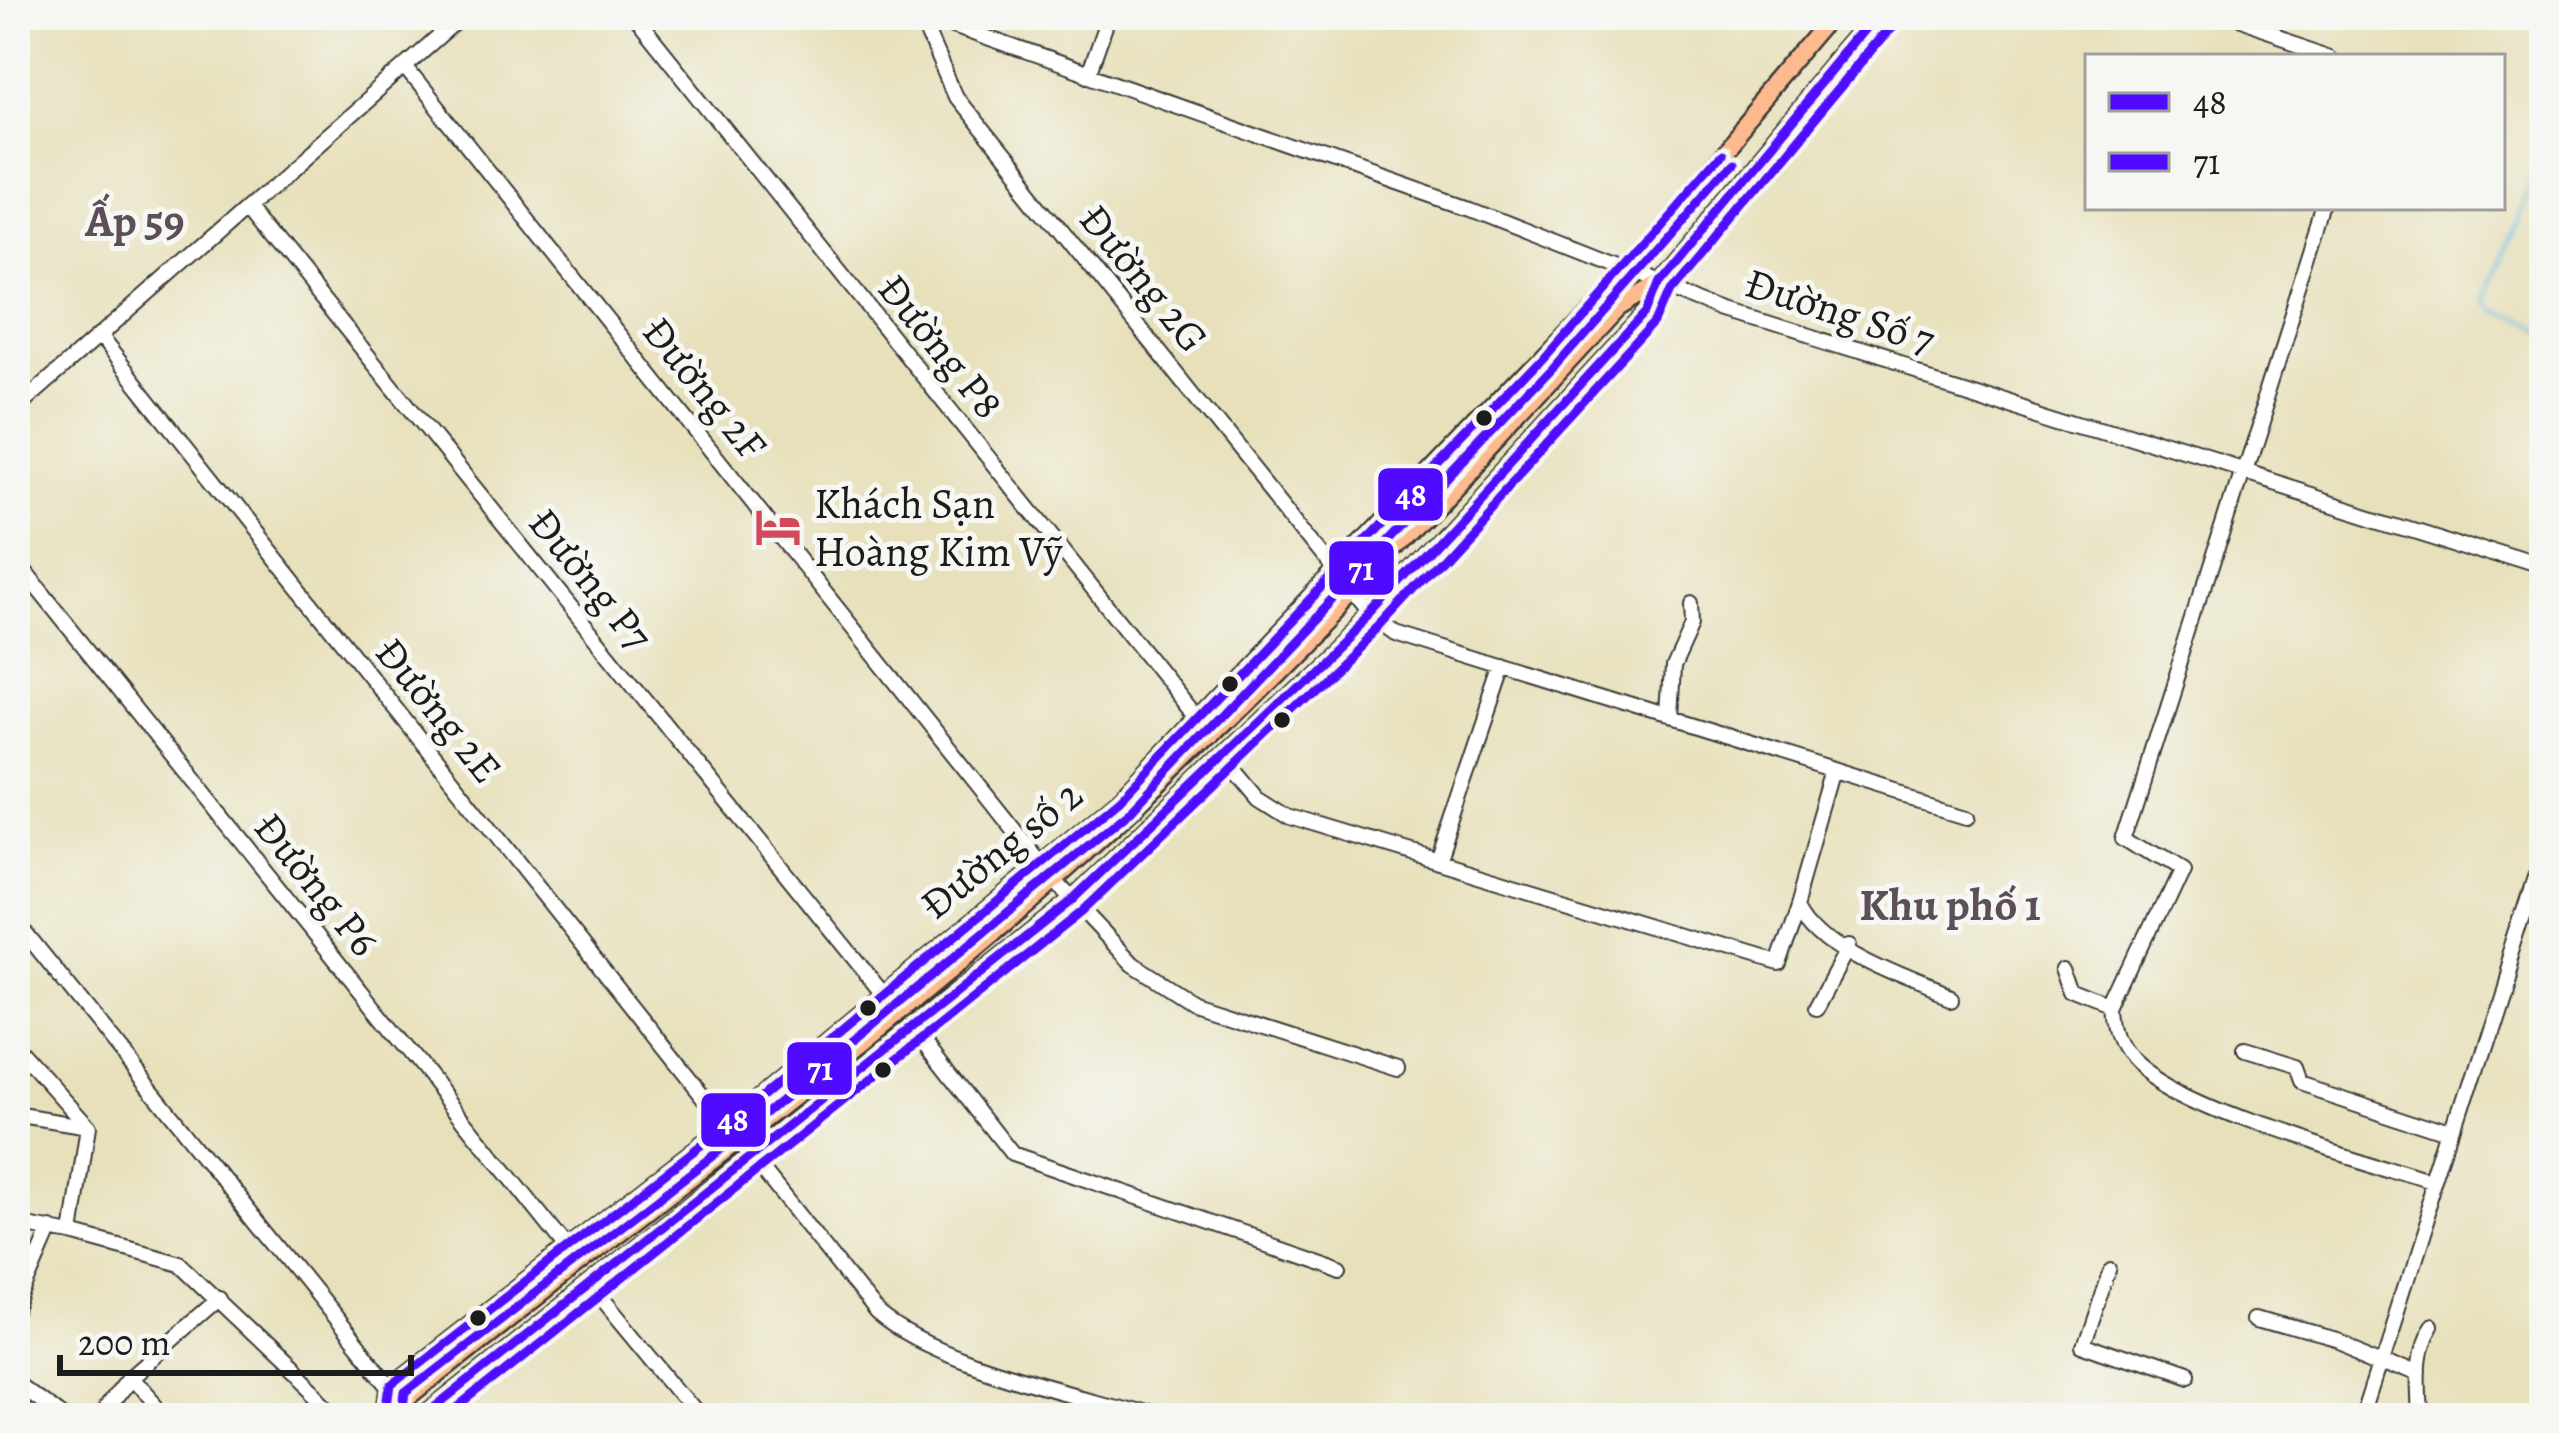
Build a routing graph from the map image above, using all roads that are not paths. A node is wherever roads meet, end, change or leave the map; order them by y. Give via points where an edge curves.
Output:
1 (464, 15) edge
2 (634, 15) edge
3 (920, 15) edge
4 (1109, 15) edge
5 (1840, 15) edge
6 (1882, 15) edge
7 (2210, 15) edge
8 (2327, 54) edge
9 (405, 67) junction
10 (1088, 74) junction
11 (247, 206) junction
12 (2327, 210) edge
13 (1625, 268) junction
14 (1659, 284) junction
15 (1617, 309) junction
16 (99, 336) junction
17 (15, 410) edge
18 (2244, 472) junction
19 (15, 560) edge
20 (2544, 567) edge
21 (1339, 571) junction
22 (1353, 592) junction
23 (1691, 602) dead end
24 (1370, 615) junction
25 (1504, 668) junction
26 (1197, 718) junction
27 (1670, 719) junction
28 (1211, 736) junction
29 (1224, 754) junction
30 (1838, 771) junction
31 (1966, 811) dead end
32 (2544, 852) edge
33 (1438, 861) junction
34 (1041, 863) junction
35 (1054, 880) junction
36 (1072, 901) junction
37 (1800, 902) junction
38 (15, 920) edge
39 (1849, 944) junction
40 (2069, 968) dead end
41 (883, 994) junction
42 (1951, 997) dead end
43 (1817, 1004) dead end
44 (2115, 1009) junction
45 (914, 1029) junction
46 (15, 1045) edge
47 (2245, 1051) dead end
48 (1398, 1068) dead end
49 (15, 1115) edge
50 (727, 1125) junction
51 (88, 1127) junction
52 (2454, 1131) junction
53 (739, 1143) junction
54 (752, 1161) junction
55 (2437, 1181) junction
56 (15, 1224) edge
57 (51, 1229) junction
58 (72, 1234) junction
59 (568, 1249) junction
60 (2109, 1263) dead end
61 (1339, 1266) dead end
62 (592, 1286) junction
63 (220, 1298) junction
64 (15, 1312) edge
65 (2259, 1318) dead end
66 (2432, 1329) dead end
67 (2385, 1358) junction
68 (2420, 1375) junction
69 (129, 1377) junction
70 (2186, 1380) dead end
71 (15, 1382) edge
72 (394, 1407) edge
73 (105, 1408) dead end
74 (63, 1418) edge
75 (166, 1418) edge
76 (343, 1418) edge
77 (420, 1418) edge
78 (700, 1418) edge
79 (1158, 1418) edge
80 (2363, 1418) edge
81 (2421, 1418) edge

1 - 9 street
2 - 26 street, Đường P8
3 - 10 street, Đường Số 7
3 - 21 street, Đường 2G via 955,97
4 - 10 street
5 - 13 main road, Đường số 2
6 - 14 main road, Đường số 2
7 - 8 street
9 - 11 street
9 - 34 street, Đường 2F
10 - 13 street, Đường Số 7
11 - 16 street
11 - 41 street, Đường P7
12 - 18 street
13 - 14 street, Đường Số 7
13 - 15 main road, Đường số 2
13 - 21 main road, Đường số 2
14 - 15 main road, Đường số 2
14 - 18 street, Đường Số 7
14 - 24 main road, Đường số 2 via 1647,313
15 - 22 main road, Đường số 2
16 - 17 street
16 - 50 street, Đường 2E
18 - 20 street, Đường Số 7
18 - 44 street via 2126,838 2179,871
19 - 59 street, Đường P6
21 - 22 street, Đường 2G
21 - 26 main road, Đường số 2
22 - 24 street, Đường 2G
22 - 28 main road, Đường số 2
23 - 27 street via 1692,622 1673,664
24 - 25 street via 1396,634
24 - 29 main road, Đường số 2
25 - 27 street
25 - 33 street
26 - 28 street, Đường P8
26 - 34 main road, Đường số 2 via 1120,799
27 - 30 street
28 - 35 main road, Đường số 2
29 - 33 street via 1260,797 1290,816
29 - 36 main road, Đường số 2
30 - 31 street
30 - 37 street
32 - 52 street
33 - 37 street via 1779,964
34 - 35 street, Đường 2F
34 - 41 main road, Đường số 2
35 - 36 street, Đường 2F
35 - 53 main road, Đường số 2
36 - 45 main road, Đường số 2
36 - 48 street, Đường 2F via 1133,964 1192,1002
37 - 39 street via 1824,932
38 - 72 street
39 - 42 street via 1862,958
39 - 43 street
40 - 44 street via 2078,994
41 - 50 main road, Đường số 2
44 - 55 street via 2116,1032 2135,1062 2203,1105
45 - 54 main road, Đường số 2
45 - 61 street via 1012,1154
46 - 51 street
47 - 52 street via 2296,1067 2302,1081
49 - 51 street
50 - 53 street, Đường 2E
50 - 59 main road, Đường số 2
51 - 58 street
52 - 55 street
53 - 54 street, Đường 2E
53 - 72 main road, Đường số 2
54 - 62 main road, Đường số 2
54 - 79 street, Đường 2E via 895,1330
55 - 67 street
56 - 57 street
57 - 58 street
57 - 64 street
58 - 63 street via 181,1264
59 - 72 main road, Đường số 2
60 - 70 street via 2082,1344
62 - 77 main road, Đường số 2
62 - 78 street
63 - 69 street
63 - 76 street
65 - 67 street
66 - 68 street
67 - 68 street
67 - 80 street
68 - 81 street
69 - 73 street
69 - 75 street
71 - 74 street
72 - 77 street

